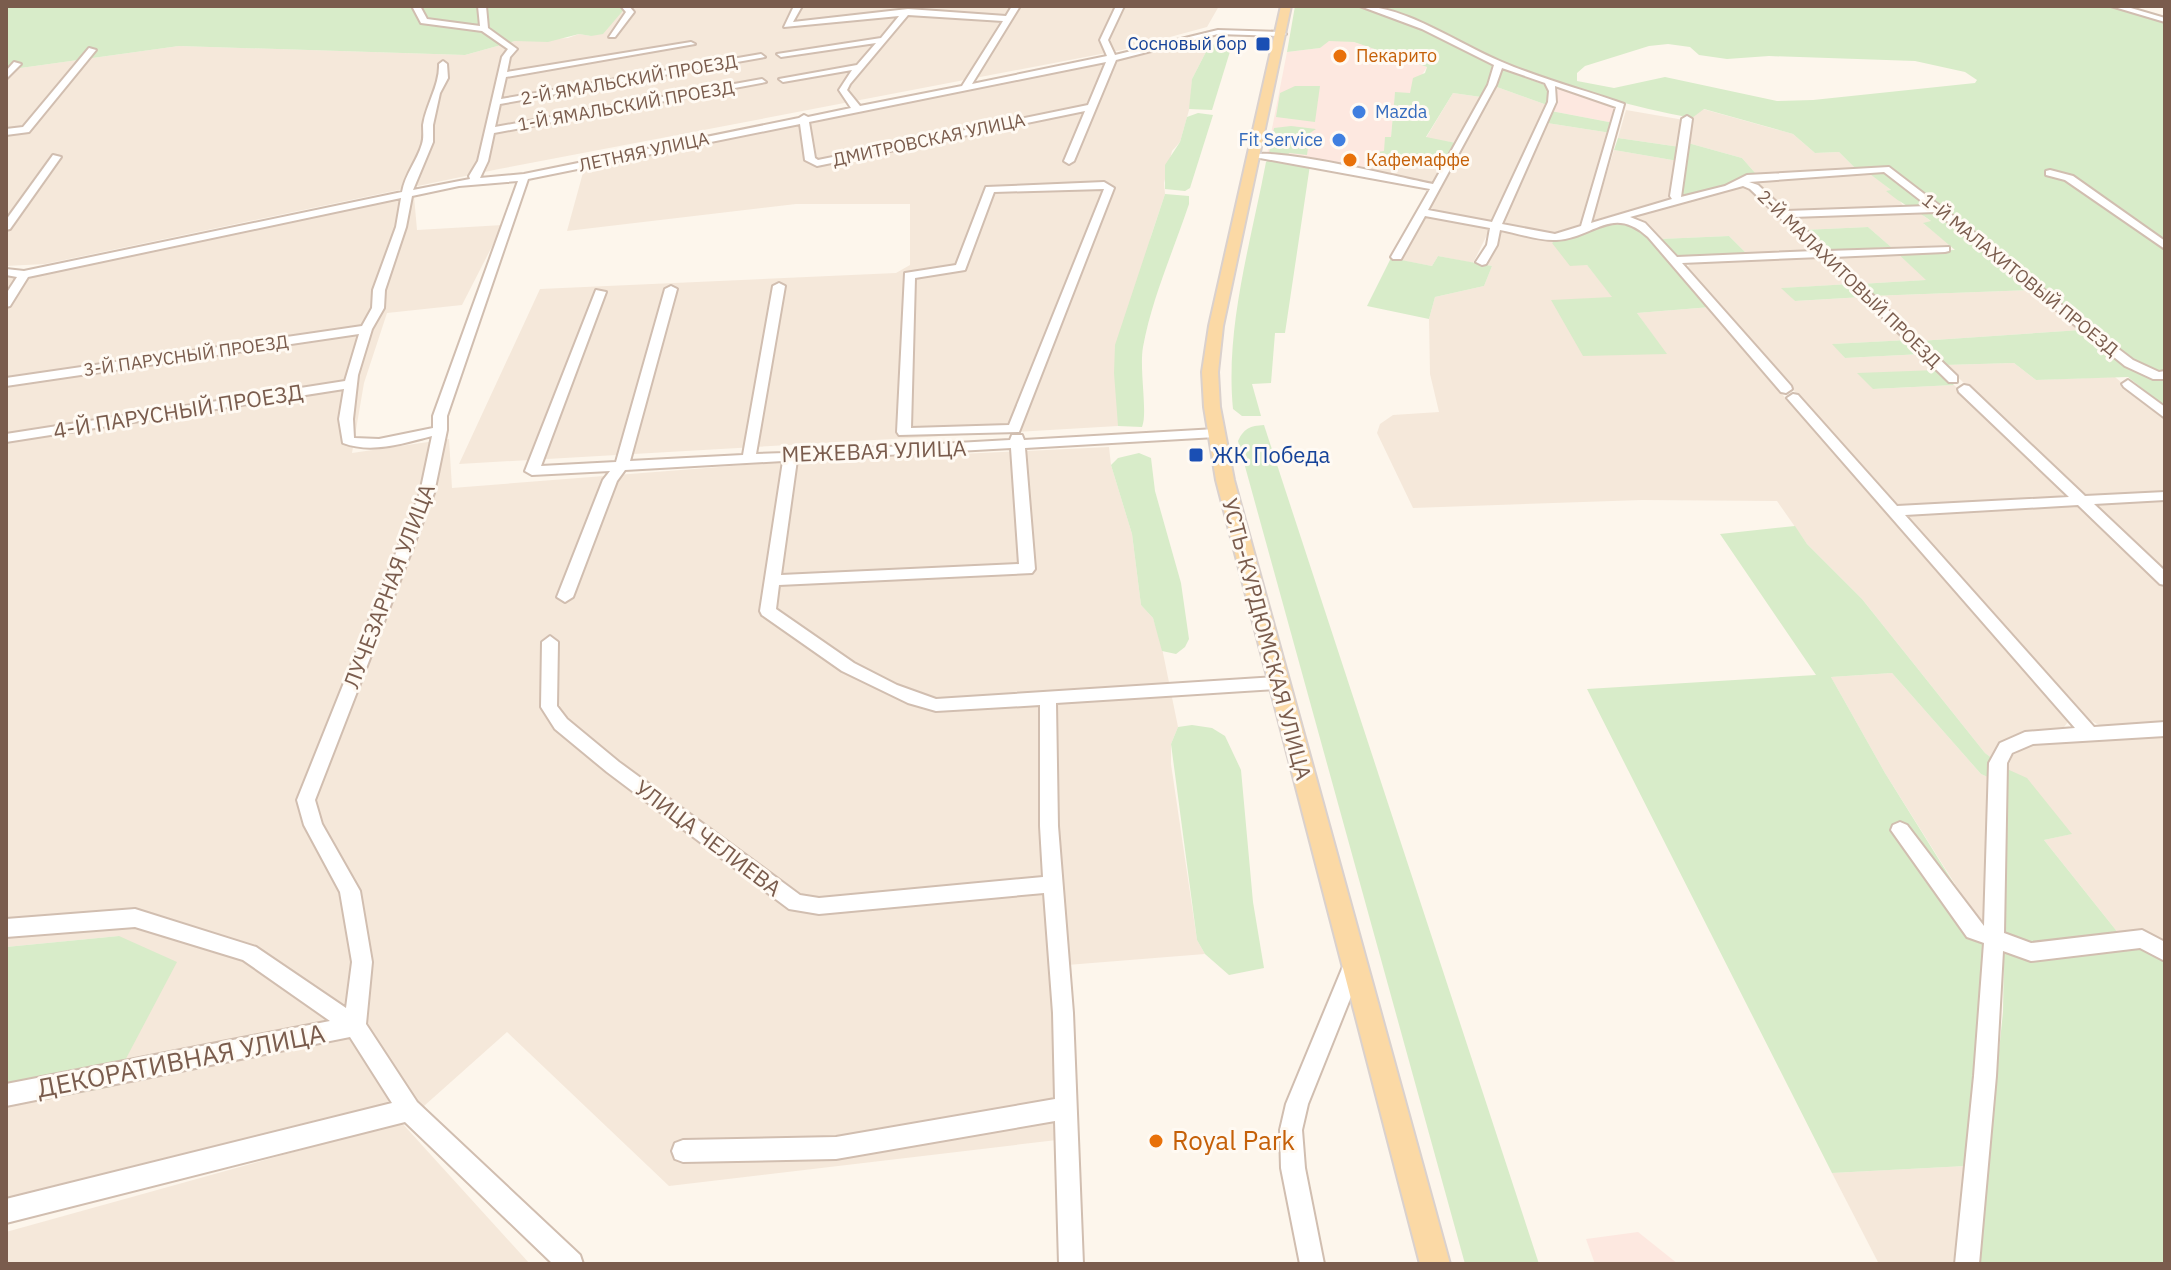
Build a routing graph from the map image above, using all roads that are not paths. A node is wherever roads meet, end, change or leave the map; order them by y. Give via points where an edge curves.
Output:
1 (416, 6) edge
2 (482, 6) edge
3 (625, 6) edge
4 (798, 6) edge
5 (1016, 6) edge
6 (1120, 6) edge
7 (1286, 6) edge
8 (1364, 6) edge
9 (2115, 6) edge
10 (909, 10) edge
11 (2165, 10) edge
12 (2151, 16) junction
13 (1008, 19) junction
14 (2165, 20) edge
15 (484, 29) junction
16 (1282, 34) junction
17 (612, 35) dead end
18 (881, 40) junction
19 (691, 44) dead end
20 (92, 50) dead end
21 (781, 54) dead end
22 (761, 57) dead end
23 (1112, 58) junction
24 (17, 64) dead end
25 (443, 64) dead end
26 (1499, 64) junction
27 (858, 67) junction
28 (502, 75) junction
29 (6, 76) edge
30 (783, 79) dead end
31 (762, 82) dead end
32 (1549, 83) junction
33 (966, 86) junction
34 (497, 102) junction
35 (1092, 107) junction
36 (859, 110) junction
37 (804, 118) junction
38 (1687, 119) dead end
39 (490, 131) junction
40 (6, 132) edge
41 (1254, 156) junction
42 (56, 157) dead end
43 (1069, 161) dead end
44 (2050, 173) dead end
45 (524, 177) junction
46 (476, 182) junction
47 (1743, 183) junction
48 (1435, 187) junction
49 (407, 193) junction
50 (1678, 200) junction
51 (1940, 209) junction
52 (1421, 212) junction
53 (1783, 214) junction
54 (1619, 217) junction
55 (6, 227) edge
56 (1588, 227) junction
57 (1495, 228) junction
58 (2165, 246) edge
59 (1945, 249) dead end
60 (1823, 254) junction
61 (1397, 257) dead end
62 (1675, 260) junction
63 (1482, 262) dead end
64 (6, 272) edge
65 (24, 274) junction
66 (779, 286) dead end
67 (671, 289) dead end
68 (600, 292) dead end
69 (6, 304) edge
70 (366, 329) junction
71 (2161, 375) edge
72 (6, 382) edge
73 (351, 384) junction
74 (2128, 384) dead end
75 (2165, 414) edge
76 (1014, 429) junction
77 (440, 430) junction
78 (904, 432) junction
79 (1216, 433) junction
80 (6, 438) edge
81 (1020, 445) junction
82 (902, 450) junction
83 (791, 454) junction
84 (749, 457) junction
85 (622, 465) junction
86 (2165, 496) edge
87 (2081, 500) junction
88 (1893, 511) junction
89 (773, 580) junction
90 (2165, 580) edge
91 (565, 597) dead end
92 (550, 642) dead end
93 (1277, 683) junction
94 (1048, 698) junction
95 (2165, 729) edge
96 (2089, 732) junction
97 (1900, 830) dead end
98 (1053, 884) junction
99 (6, 928) edge
100 (1994, 940) junction
101 (2165, 952) edge
102 (1354, 963) junction
103 (355, 1026) junction
104 (6, 1095) edge
105 (1067, 1108) junction
106 (409, 1110) junction
107 (683, 1151) dead end
108 (6, 1211) edge
109 (571, 1264) edge
110 (1071, 1264) edge
111 (1312, 1264) edge
112 (1435, 1264) edge
113 (1967, 1264) edge

1 - 15 street via 424,21
2 - 15 street
3 - 17 street via 630,12
4 - 10 street via 787,25
5 - 13 street
6 - 23 street via 1104,40
7 - 16 main road, УСТЬ-КУРДЮМСКАЯ УЛИЦА
8 - 26 street via 1425,27
9 - 12 street
10 - 13 street
10 - 18 street
11 - 12 street
12 - 14 street
13 - 33 street
15 - 28 street via 513,49
16 - 23 street, ЛЕТНЯЯ УЛИЦА via 1218,32
16 - 41 main road, УСТЬ-КУРДЮМСКАЯ УЛИЦА
18 - 21 street
18 - 27 street
19 - 28 street
20 - 40 street via 26,130
22 - 34 street, 2-Й ЯМАЛЬСКИЙ ПРОЕЗД
23 - 33 street, ЛЕТНЯЯ УЛИЦА
23 - 35 street
24 - 29 street
25 - 49 street via 428,142
26 - 32 street
26 - 48 street
27 - 30 street
27 - 36 street via 843,90
28 - 34 street
31 - 39 street, 1-Й ЯМАЛЬСКИЙ ПРОЕЗД
32 - 56 street via 1622,109
32 - 57 street via 1552,102
33 - 36 street, ЛЕТНЯЯ УЛИЦА
34 - 39 street
35 - 37 street, ДМИТРОВСКАЯ УЛИЦА via 817,163 810,160
35 - 43 street
36 - 37 street, ЛЕТНЯЯ УЛИЦА
37 - 45 street, ЛЕТНЯЯ УЛИЦА
38 - 50 street
39 - 46 street
41 - 48 street
41 - 79 main road, УСТЬ-КУРДЮМСКАЯ УЛИЦА via 1216,326 1210,372
42 - 55 street
44 - 58 street via 2069,178
45 - 46 street, ЛЕТНЯЯ УЛИЦА
45 - 77 street, ЛУЧЕЗАРНАЯ УЛИЦА via 440,416
46 - 49 street, ЛЕТНЯЯ УЛИЦА
47 - 50 street
47 - 51 street, 1-Й МАЛАХИТОВЫЙ ПРОЕЗД via 1757,176 1886,169
47 - 53 street, 2-Й МАЛАХИТОВЫЙ ПРОЕЗД
48 - 52 street
49 - 65 street, ЛЕТНЯЯ УЛИЦА
49 - 70 street via 378,308
50 - 54 street
51 - 53 street
51 - 71 street, 1-Й МАЛАХИТОВЫЙ ПРОЕЗД via 2129,363
52 - 57 street
52 - 61 street
53 - 60 street, 2-Й МАЛАХИТОВЫЙ ПРОЕЗД
54 - 56 street
54 - 62 street via 1641,225
56 - 57 street via 1555,237
57 - 63 street
59 - 60 street
60 - 62 street
60 - 87 street, 2-Й МАЛАХИТОВЫЙ ПРОЕЗД
62 - 88 street
64 - 65 street, ЛЕТНЯЯ УЛИЦА
65 - 69 street
66 - 84 street
67 - 85 street
68 - 85 street, МЕЖЕВАЯ УЛИЦА via 532,471
70 - 72 street, 3-Й ПАРУСНЫЙ ПРОЕЗД
70 - 73 street
73 - 77 street via 346,419 353,444
73 - 80 street, 4-Й ПАРУСНЫЙ ПРОЕЗД
74 - 75 street
76 - 78 street
76 - 78 street via 1108,186 990,189 961,268 909,275
76 - 81 street
77 - 103 street, ЛУЧЕЗАРНАЯ УЛИЦА via 427,493 306,800 313,825 350,891 362,962
78 - 82 street
79 - 81 street, МЕЖЕВАЯ УЛИЦА
79 - 93 main road, УСТЬ-КУРДЮМСКАЯ УЛИЦА
81 - 82 street, МЕЖЕВАЯ УЛИЦА
81 - 89 street via 1027,569
82 - 83 street, МЕЖЕВАЯ УЛИЦА
83 - 84 street, МЕЖЕВАЯ УЛИЦА
83 - 89 street
84 - 85 street, МЕЖЕВАЯ УЛИЦА
85 - 91 street via 610,480
86 - 87 street
87 - 88 street
87 - 90 street, 2-Й МАЛАХИТОВЫЙ ПРОЕЗД
88 - 96 street
89 - 94 street via 768,611 892,690 936,705
92 - 98 street, УЛИЦА ЧЕЛИЕВА via 549,707 561,724 796,903 819,906
93 - 94 street
93 - 102 main road, УСТЬ-КУРДЮМСКАЯ УЛИЦА
94 - 98 street
95 - 96 street
96 - 100 street via 2031,737 2006,748 1998,763
97 - 100 street via 1974,931
98 - 105 street
99 - 103 street via 135,918 249,953
100 - 101 street via 2031,952 2142,939
100 - 113 street via 1984,1116
102 - 111 street via 1291,1130
102 - 112 main road, УСТЬ-КУРДЮМСКАЯ УЛИЦА
103 - 104 street, ДЕКОРАТИВНАЯ УЛИЦА
103 - 106 street
105 - 107 street via 836,1148
105 - 110 street
106 - 108 street
106 - 109 street

